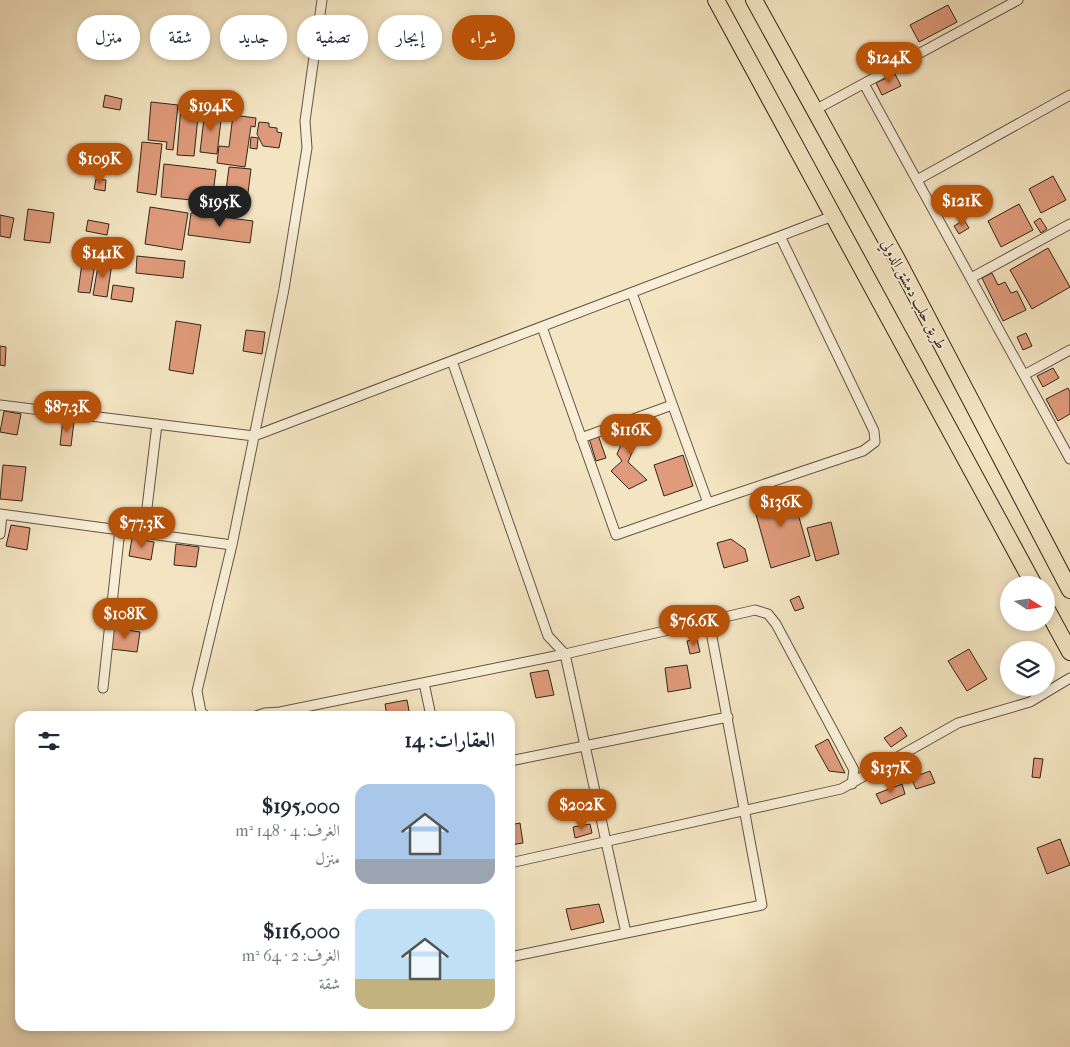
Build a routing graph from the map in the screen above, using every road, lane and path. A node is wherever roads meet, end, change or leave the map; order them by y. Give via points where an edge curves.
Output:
1 (322, 0) edge
2 (716, 0) edge
3 (754, 0) edge
4 (1018, 0) edge
5 (864, 84) junction
6 (1070, 95) edge
7 (815, 110) junction
8 (917, 180) junction
9 (833, 216) junction
10 (1070, 224) edge
11 (780, 236) junction
12 (971, 278) junction
13 (632, 293) junction
14 (542, 328) junction
15 (1070, 350) edge
16 (452, 362) junction
17 (1024, 375) junction
18 (0, 405) edge
19 (672, 405) junction
20 (157, 424) junction
21 (254, 436) junction
22 (581, 438) junction
23 (1070, 459) edge
24 (708, 503) junction
25 (1, 515) edge
26 (120, 529) junction
27 (144, 533) junction
28 (0, 534) edge
29 (232, 545) junction
30 (1029, 576) edge
31 (1070, 590) edge
32 (709, 620) junction
33 (1055, 624) edge
34 (1070, 652) edge
35 (565, 654) junction
36 (1070, 678) edge
37 (424, 682) junction
38 (103, 688) dead end
39 (201, 711) edge
40 (294, 711) edge
41 (430, 711) edge
42 (728, 717) junction
43 (586, 746) junction
44 (515, 761) edge
45 (852, 784) junction
46 (746, 811) junction
47 (606, 842) junction
48 (515, 862) edge
49 (626, 933) junction
50 (515, 956) edge

1 - 21 street via 305,120 307,148 284,289
2 - 9 highway
3 - 7 highway, طريق حلب دمشق الدولي
4 - 5 street
5 - 7 street
5 - 8 street
6 - 8 street
7 - 31 highway, طريق حلب دمشق الدولي
8 - 12 street
9 - 11 street
9 - 30 highway
10 - 12 street
11 - 13 street
11 - 24 street via 874,431 875,442 863,452
12 - 17 street
13 - 14 street
13 - 19 street
14 - 16 street
14 - 22 street
15 - 17 street
16 - 21 street
16 - 35 street via 548,636
17 - 23 street
18 - 20 street
19 - 22 street
19 - 24 street
20 - 21 street
20 - 27 street
21 - 29 street
22 - 24 street via 616,535
25 - 26 street
25 - 28 street
26 - 27 street
26 - 38 street
27 - 29 street
29 - 39 street via 197,691
32 - 35 street
32 - 42 street
32 - 45 street via 755,610 768,614 854,770
33 - 34 highway
35 - 37 street
35 - 43 street
36 - 45 street via 1030,702 958,723
37 - 40 street
37 - 41 street
42 - 43 street
42 - 46 street
43 - 44 street
43 - 47 street
45 - 46 street via 841,790
46 - 47 street
46 - 49 street via 762,905
47 - 48 street
47 - 49 street
49 - 50 street

